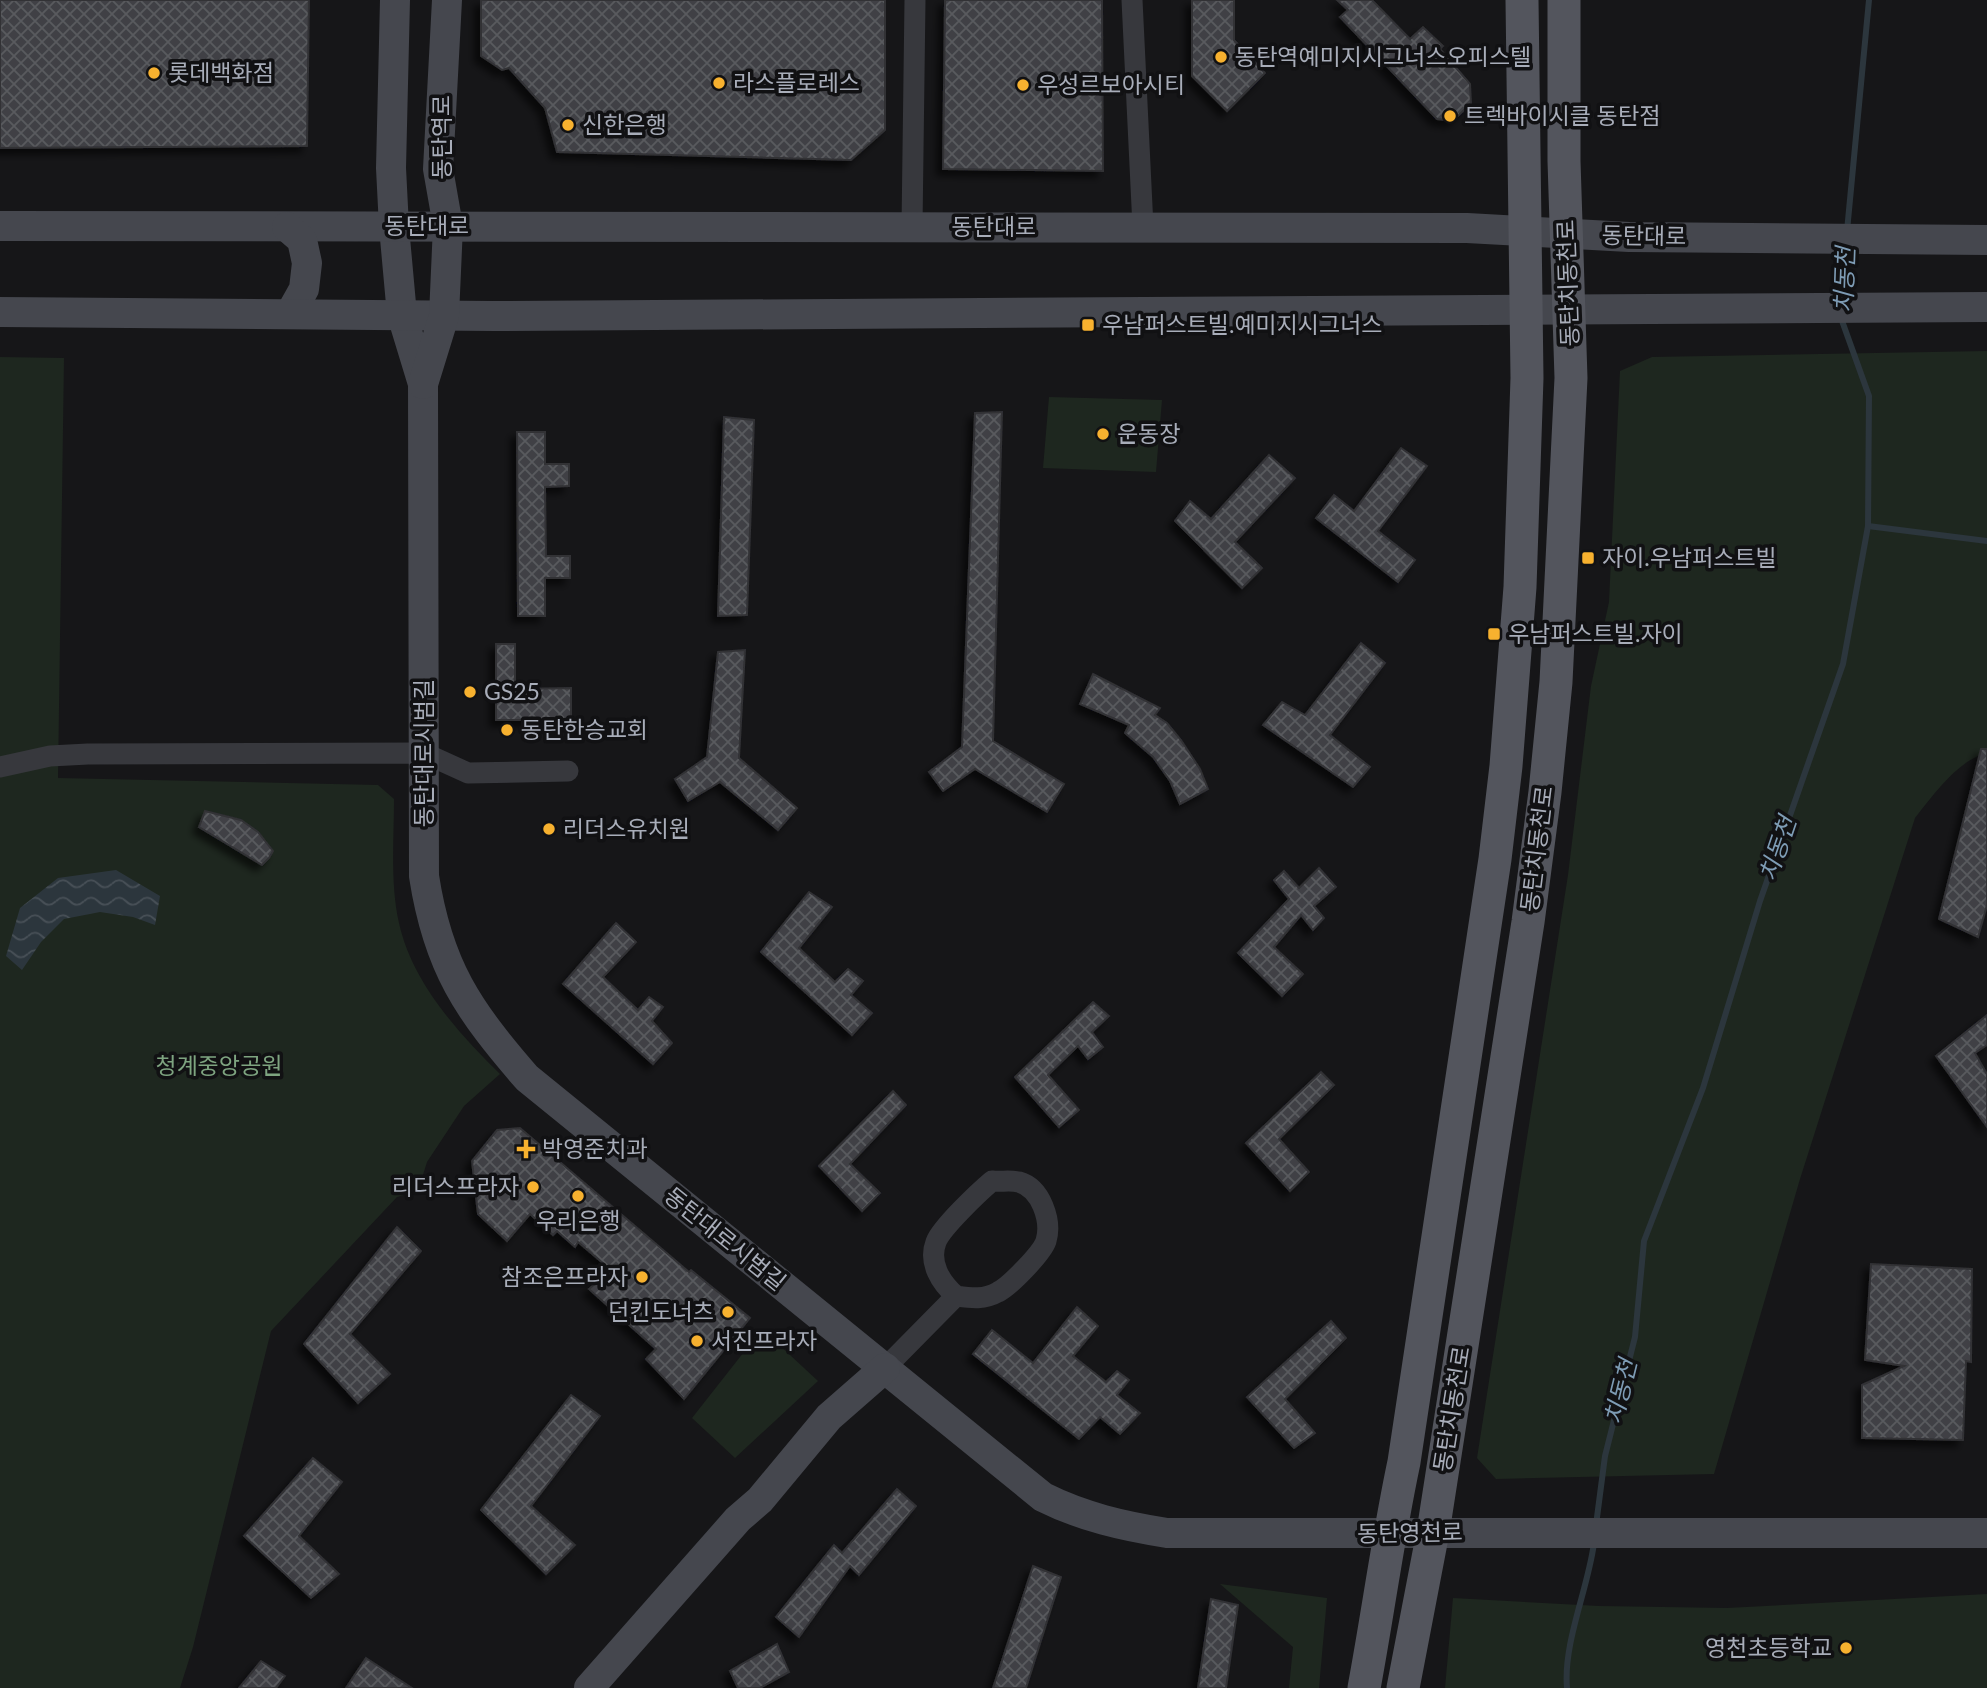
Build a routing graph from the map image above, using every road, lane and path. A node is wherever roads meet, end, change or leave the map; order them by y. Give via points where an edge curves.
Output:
1 (395, 0) edge
2 (447, 0) edge
3 (915, 0) edge
4 (1132, 0) edge
5 (1522, 0) edge
6 (1564, 0) edge
7 (0, 226) edge
8 (449, 226) junction
9 (287, 227) junction
10 (394, 227) junction
11 (912, 227) junction
12 (1143, 227) junction
13 (1524, 232) junction
14 (1567, 234) junction
15 (1987, 240) edge
16 (1987, 307) edge
17 (1527, 309) junction
18 (1569, 309) junction
19 (0, 312) edge
20 (290, 314) junction
21 (402, 315) junction
22 (444, 316) junction
23 (423, 384) junction
24 (424, 753) junction
25 (0, 767) edge
26 (568, 771) dead end
27 (956, 1296) junction
28 (884, 1368) junction
29 (1433, 1532) junction
30 (1389, 1533) junction
31 (1987, 1533) edge
32 (589, 1688) edge
33 (1364, 1688) edge
34 (1403, 1688) edge

1 - 10 main road, 동탄대로시범길
2 - 8 main road, 동탄역로 via 438,169
3 - 11 street
4 - 12 street
5 - 13 main road, 동탄치동천로
6 - 14 main road, 동탄치동천로
7 - 9 main road, 동탄대로
8 - 10 main road, 동탄대로
8 - 11 main road, 동탄대로
8 - 22 main road, 동탄역로
9 - 10 main road, 동탄대로
9 - 20 main road via 302,240 307,263 304,289
10 - 21 main road, 동탄대로시범길
11 - 12 main road, 동탄대로
12 - 13 main road, 동탄대로
13 - 14 main road, 동탄대로
13 - 17 main road, 동탄치동천로
14 - 15 main road, 동탄대로
14 - 18 main road, 동탄치동천로
16 - 18 main road
17 - 18 main road
17 - 22 main road
17 - 30 main road, 동탄치동천로 via 1520,587 1506,766 1406,1448
18 - 29 main road, 동탄치동천로 via 1572,378 1564,558 1545,792
19 - 20 main road
20 - 21 main road
21 - 22 main road
21 - 23 main road, 동탄대로시범길
22 - 23 main road, 동탄대로시범길
23 - 24 main road, 동탄대로시범길
24 - 25 street via 88,754 50,756
24 - 26 street via 468,773
24 - 28 main road, 동탄대로시범길 via 424,876 429,908 454,981 492,1037 527,1078
27 - 27 street via 934,1265 936,1242 992,1181 1021,1182 1040,1197 1048,1224 1046,1243 1000,1292 978,1298
27 - 28 street
28 - 30 main road, 동탄영천로 via 1043,1497 1074,1512 1167,1533
28 - 32 main road via 829,1417
29 - 30 main road, 동탄영천로
29 - 31 main road, 동탄영천로
29 - 34 main road, 동탄치동천로
30 - 33 main road, 동탄치동천로

